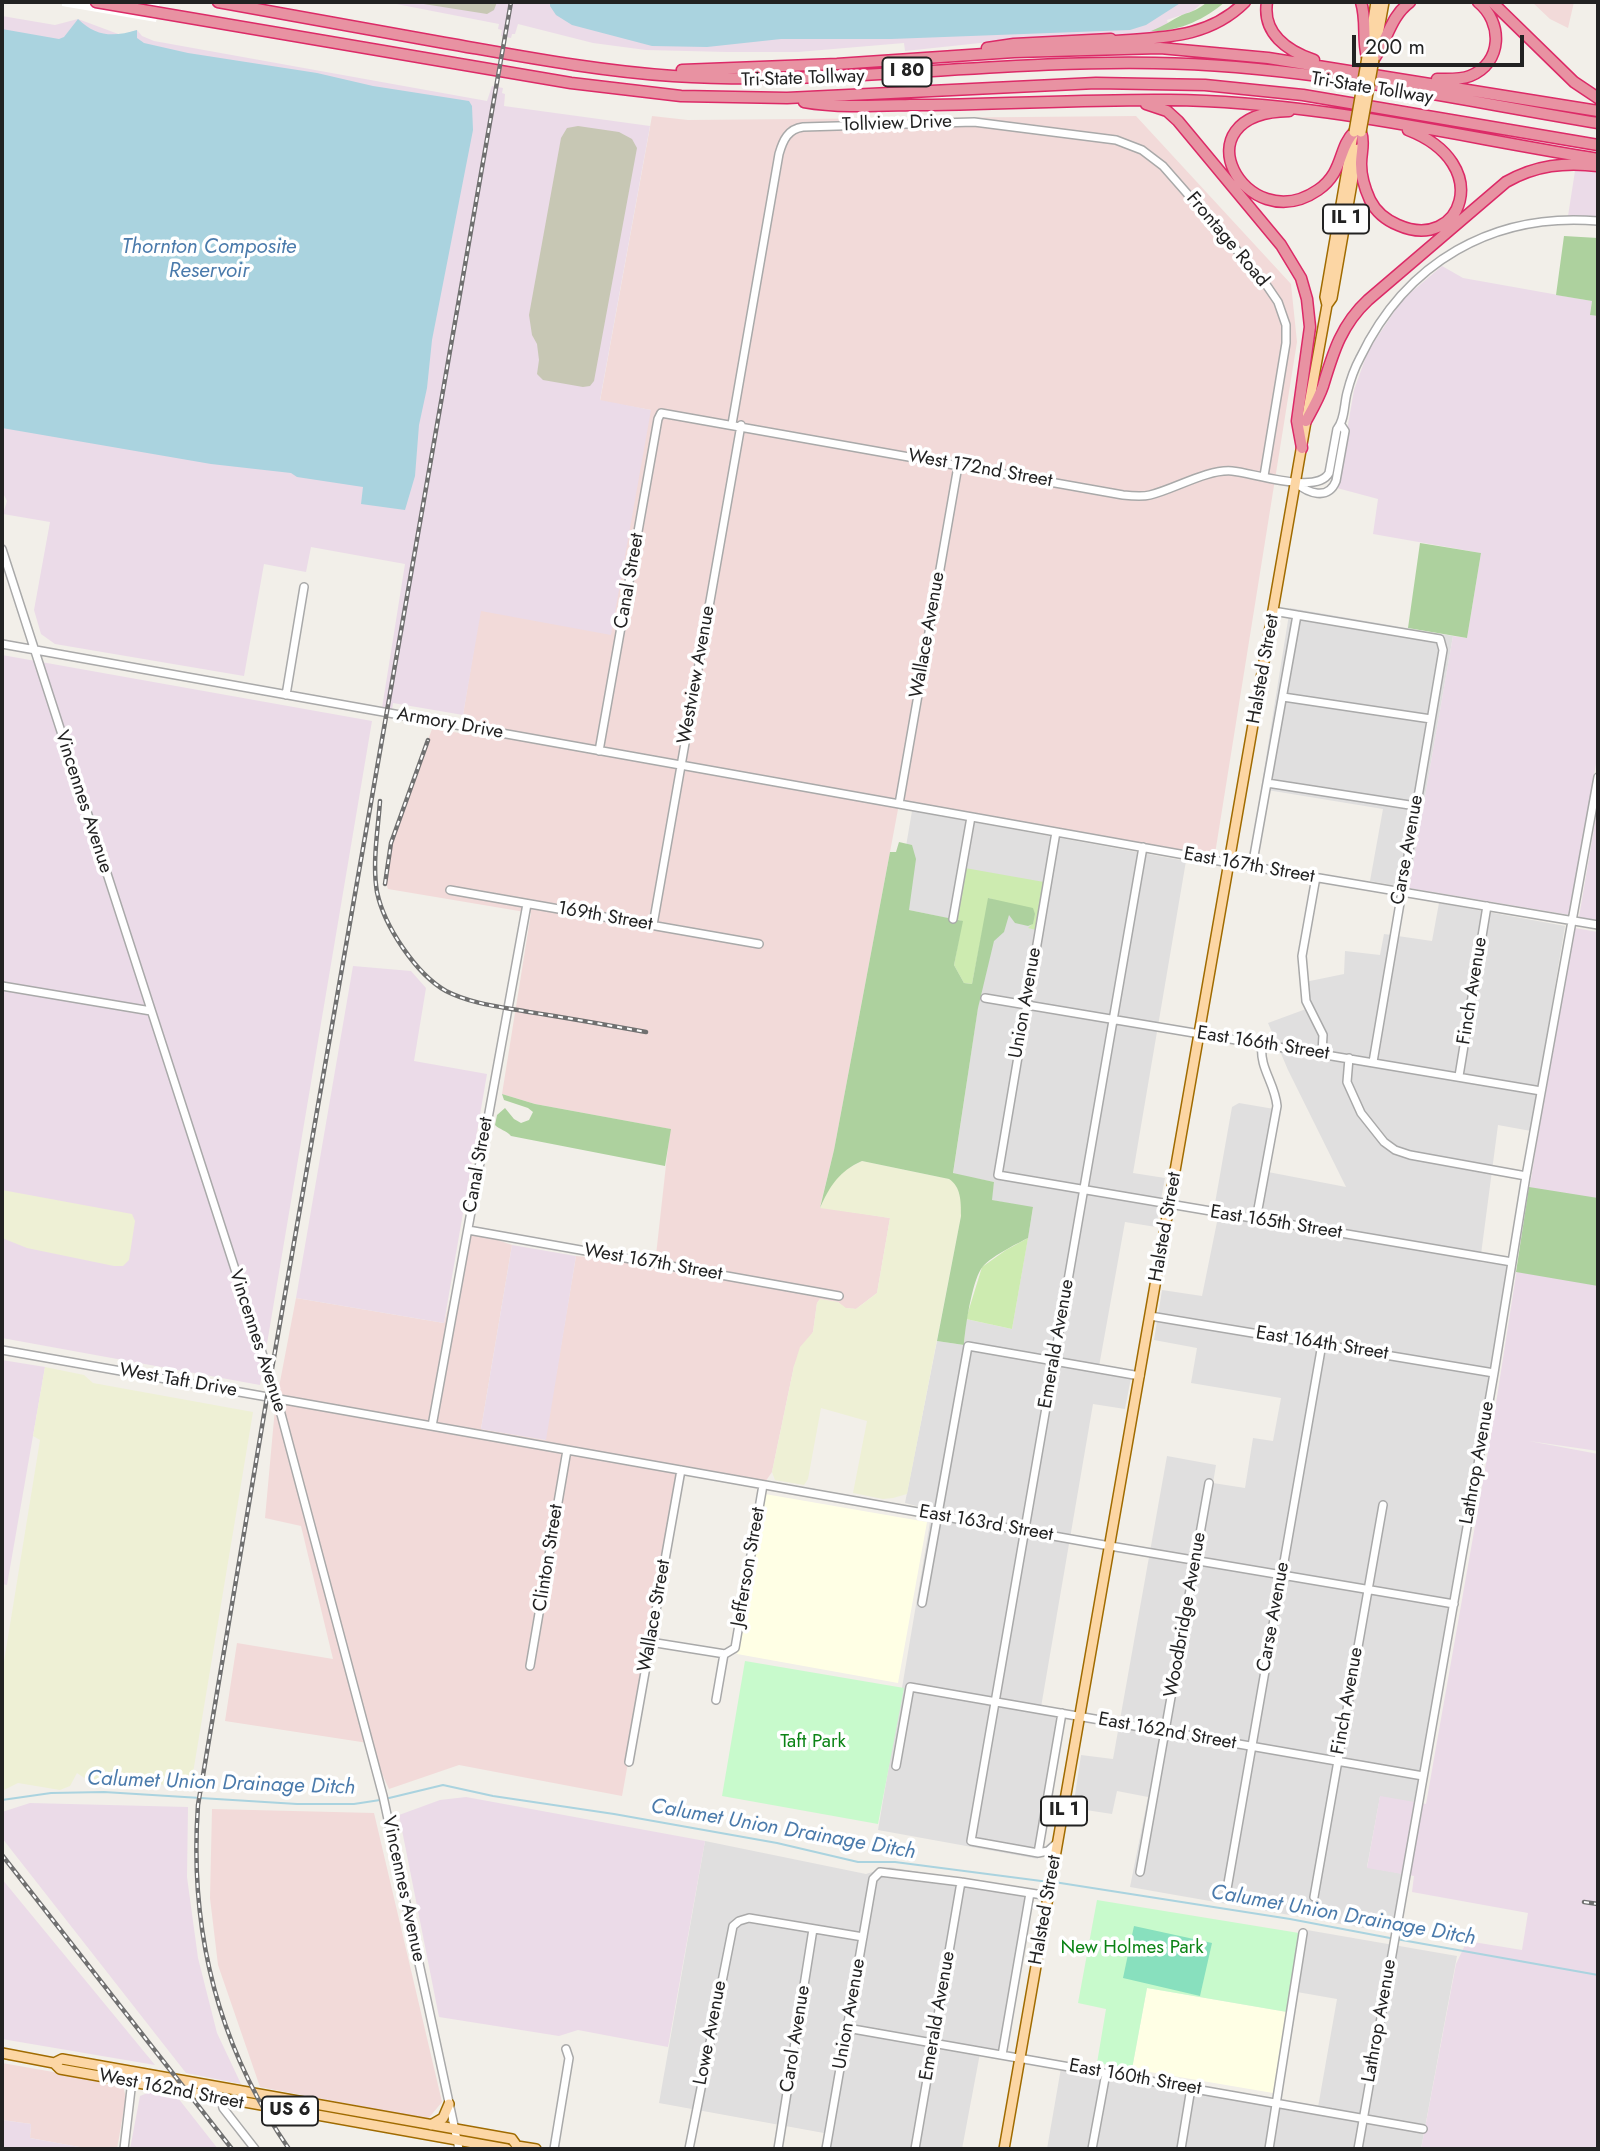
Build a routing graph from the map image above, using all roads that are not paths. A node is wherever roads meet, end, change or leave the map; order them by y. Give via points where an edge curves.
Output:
1 (96, 2) edge
2 (218, 2) edge
3 (1245, 2) edge
4 (1267, 2) edge
5 (1361, 2) edge
6 (1376, 2) edge
7 (1384, 2) edge
8 (1410, 2) edge
9 (1478, 2) edge
10 (1492, 2) edge
11 (938, 56) junction
12 (1370, 58) junction
13 (1347, 70) junction
14 (626, 72) junction
15 (1391, 77) junction
16 (1598, 98) edge
17 (786, 99) junction
18 (1108, 102) junction
19 (1321, 111) junction
20 (1598, 111) edge
21 (1381, 121) junction
22 (1598, 123) edge
23 (1011, 125) joint
24 (1357, 132) junction
25 (1598, 145) edge
26 (1598, 159) edge
27 (1598, 166) edge
28 (1598, 221) edge
29 (661, 412) joint
30 (1306, 421) junction
31 (732, 424) junction
32 (741, 425) junction
33 (1341, 425) junction
34 (1302, 448) junction
35 (958, 466) junction
36 (1264, 476) junction
37 (1296, 483) junction
38 (2, 549) edge
39 (304, 587) dead end
40 (1273, 611) junction
41 (1297, 615) junction
42 (2, 644) edge
43 (35, 650) junction
44 (286, 695) junction
45 (1283, 697) junction
46 (1431, 719) junction
47 (599, 751) junction
48 (681, 765) junction
49 (1598, 777) edge
50 (1267, 783) junction
51 (899, 804) junction
52 (1416, 806) junction
53 (971, 817) junction
54 (1056, 832) junction
55 (1143, 847) junction
56 (1230, 863) junction
57 (1252, 867) junction
58 (1315, 877) junction
59 (450, 890) dead end
60 (1401, 891) junction
61 (527, 904) junction
62 (1487, 906) junction
63 (953, 919) dead end
64 (1574, 921) junction
65 (653, 925) junction
66 (1598, 925) edge
67 (760, 944) dead end
68 (2, 986) edge
69 (985, 998) dead end
70 (1026, 1004) junction
71 (151, 1011) junction
72 (1114, 1019) junction
73 (1199, 1034) junction
74 (1262, 1045) junction
75 (1322, 1053) junction
76 (1349, 1058) junction
77 (1373, 1062) junction
78 (1459, 1076) junction
79 (1541, 1091) junction
80 (998, 1175) joint
81 (1526, 1175) junction
82 (1084, 1190) junction
83 (1170, 1205) junction
84 (1256, 1220) junction
85 (468, 1230) junction
86 (1512, 1262) junction
87 (839, 1296) dead end
88 (1150, 1316) junction
89 (1322, 1345) junction
90 (2, 1350) edge
91 (1054, 1361) junction
92 (1494, 1373) junction
93 (1140, 1376) junction
94 (277, 1399) junction
95 (432, 1426) junction
96 (519, 1442) joint
97 (567, 1450) junction
98 (681, 1470) junction
99 (1209, 1483) dead end
100 (763, 1485) junction
101 (1383, 1505) dead end
102 (937, 1516) junction
103 (1024, 1531) junction
104 (1110, 1546) junction
105 (1195, 1560) junction
106 (1282, 1575) junction
107 (1368, 1589) junction
108 (922, 1603) dead end
109 (1454, 1604) junction
110 (650, 1642) junction
111 (724, 1654) junction
112 (530, 1666) dead end
113 (716, 1700) dead end
114 (994, 1701) junction
115 (1062, 1713) junction
116 (1080, 1717) junction
117 (1165, 1731) junction
118 (1252, 1746) junction
119 (1338, 1761) junction
120 (629, 1762) dead end
121 (896, 1766) dead end
122 (1423, 1776) junction
123 (1058, 1842) junction
124 (1038, 1853) junction
125 (1053, 1871) junction
126 (1140, 1872) dead end
127 (961, 1882) junction
128 (1227, 1889) dead end
129 (1030, 1893) junction
130 (1049, 1896) junction
131 (1314, 1897) dead end
132 (813, 1929) junction
133 (1303, 1933) dead end
134 (863, 1937) junction
135 (847, 2028) junction
136 (933, 2043) junction
137 (566, 2049) dead end
138 (2, 2053) edge
139 (1002, 2055) junction
140 (1020, 2058) junction
141 (54, 2063) junction
142 (133, 2072) junction
143 (1105, 2073) junction
144 (133, 2083) junction
145 (222, 2087) junction
146 (1191, 2088) junction
147 (221, 2099) junction
148 (1276, 2103) junction
149 (449, 2104) junction
150 (1363, 2118) junction
151 (431, 2125) junction
152 (454, 2129) junction
153 (1423, 2129) dead end
154 (478, 2144) junction
155 (458, 2145) edge
156 (512, 2148) edge
157 (124, 2149) edge
158 (255, 2149) edge
159 (468, 2149) edge
160 (536, 2149) edge
161 (554, 2149) edge
162 (689, 2149) edge
163 (778, 2149) edge
164 (826, 2149) edge
165 (915, 2149) edge
166 (1004, 2149) edge
167 (1092, 2149) edge
168 (1181, 2149) edge
169 (1269, 2149) edge
170 (1358, 2149) edge

1 - 17 highway, Tri-State Tollway / I 80 via 618,89
2 - 14 highway, Tri-State Tollway / I 80
3 - 11 highway via 1215,24 1176,37
4 - 13 highway via 1268,22 1278,40 1299,54
5 - 12 highway via 1364,47
6 - 12 main road, Halsted Street / IL 1
7 - 12 main road, Halsted Street / IL 1
8 - 12 highway via 1392,20 1380,50
9 - 15 highway via 1492,16 1497,34 1492,56 1483,68 1457,78
10 - 16 highway via 1574,82
11 - 13 highway via 1160,48
11 - 14 highway
12 - 24 main road, Halsted Street / IL 1, bridge
13 - 15 highway
14 - 22 highway, Tri-State Tollway / I 80 via 773,78 1065,64 1199,64 1304,75
15 - 20 highway
17 - 18 highway via 821,105
17 - 25 highway, Tri-State Tollway / I 80 via 1096,83 1205,85 1303,95
18 - 19 highway via 1259,103
18 - 34 highway via 1153,106 1175,117 1293,261 1310,319 1297,421
19 - 21 highway
19 - 24 highway via 1267,112 1244,122 1230,148 1238,180 1253,193 1272,200 1306,197 1335,173 1348,138
21 - 24 highway via 1429,140 1454,163 1461,194 1444,223 1412,230 1378,211 1363,178 1364,141
21 - 26 highway
23 - 31 street, Tollview Drive via 803,127 786,136 779,154
23 - 36 street, Frontage Road via 1116,140 1142,150 1163,166 1263,280 1278,302 1286,326
24 - 30 main road, Halsted Street / IL 1 via 1332,298
27 - 30 highway via 1552,165 1506,182 1368,300 1341,333
28 - 33 street via 1542,221 1510,227 1450,253 1419,276 1382,320 1360,358
29 - 31 street, West 172nd Street
29 - 47 street, Canal Street
30 - 34 main road, Halsted Street / IL 1
31 - 32 street, West 172nd Street
32 - 35 street, West 172nd Street
32 - 48 street, Westview Avenue
33 - 37 street via 1326,479
33 - 37 street, West 172nd Street via 1345,431 1333,488 1314,493
34 - 37 main road, Halsted Street / IL 1
35 - 36 street, West 172nd Street via 1140,496 1219,471
35 - 51 street, Wallace Avenue
36 - 37 street, West 172nd Street
37 - 40 main road, Halsted Street / IL 1
38 - 43 street, Vincennes Avenue
39 - 44 street
40 - 41 street
40 - 56 main road, Halsted Street / IL 1
41 - 45 street
41 - 46 street, Carse Avenue via 1440,639 1443,650
42 - 43 street, Armory Drive
43 - 44 street, Armory Drive
43 - 71 street, Vincennes Avenue
44 - 47 street, Armory Drive
45 - 46 street
45 - 50 street
46 - 52 street, Carse Avenue
47 - 48 street, Armory Drive
48 - 51 street, Armory Drive
48 - 65 street, Westview Avenue
49 - 64 street, Lathrop Avenue
50 - 52 street
50 - 57 street
51 - 53 street, East 167th Street
52 - 60 street, Carse Avenue
53 - 54 street, East 167th Street
53 - 63 street
54 - 55 street, East 167th Street
54 - 70 street, Union Avenue
55 - 56 street, East 167th Street
55 - 72 street, Emerald Avenue
56 - 57 street, East 167th Street
56 - 73 main road, Halsted Street / IL 1
57 - 58 street, East 167th Street
58 - 60 street, East 167th Street
58 - 75 street via 1302,956 1307,1001 1323,1035
59 - 61 street, 169th Street
60 - 62 street, East 167th Street
60 - 77 street, Carse Avenue
61 - 65 street, 169th Street
61 - 85 street, Canal Street
62 - 64 street, East 167th Street
62 - 78 street, Finch Avenue
64 - 66 street, East 167th Street
64 - 79 street, Lathrop Avenue
65 - 67 street, 169th Street
68 - 71 street
69 - 70 street, East 166th Street
70 - 72 street, East 166th Street
70 - 80 street, Union Avenue
71 - 94 street, Vincennes Avenue
72 - 73 street, East 166th Street
72 - 82 street, Emerald Avenue
73 - 74 street, East 166th Street
73 - 83 main road, Halsted Street / IL 1
74 - 75 street, East 166th Street
74 - 84 street via 1260,1059 1277,1106
75 - 76 street, East 166th Street
76 - 77 street, East 166th Street
76 - 81 street via 1347,1082 1362,1113 1395,1150
77 - 78 street, East 166th Street
78 - 79 street, East 166th Street
79 - 81 street, Lathrop Avenue
80 - 82 street, East 165th Street
81 - 86 street, Lathrop Avenue
82 - 83 street, East 165th Street
82 - 91 street, Emerald Avenue
83 - 84 street, East 165th Street
83 - 88 main road, Halsted Street / IL 1
84 - 86 street, East 165th Street
85 - 87 street, West 167th Street
85 - 95 street, Canal Street
86 - 92 street, Lathrop Avenue
88 - 89 street, East 164th Street
88 - 93 main road, Halsted Street / IL 1
89 - 92 street, East 164th Street
89 - 106 street, Carse Avenue
90 - 94 street, West Taft Drive
91 - 93 street
91 - 102 street via 968,1346
91 - 103 street, Emerald Avenue
92 - 109 street, Lathrop Avenue
93 - 104 main road, Halsted Street / IL 1
94 - 95 street, West Taft Drive
94 - 149 street, Vincennes Avenue via 384,1800
95 - 96 street, West Taft Drive
96 - 97 street, East 163rd Street
97 - 98 street, East 163rd Street
97 - 112 street, Clinton Street
98 - 100 street, East 163rd Street
98 - 110 street, Wallace Street
99 - 105 street, Woodbridge Avenue
100 - 102 street, East 163rd Street
100 - 111 street, Jefferson Street via 735,1648
101 - 107 street, Finch Avenue
102 - 103 street, East 163rd Street
102 - 108 street
103 - 104 street, East 163rd Street
103 - 114 street, Emerald Avenue
104 - 105 street, East 163rd Street
104 - 116 main road, Halsted Street / IL 1
105 - 106 street, East 163rd Street
105 - 117 street, Woodbridge Avenue
106 - 107 street, East 163rd Street
106 - 118 street, Carse Avenue
107 - 109 street, East 163rd Street
107 - 119 street, Finch Avenue
109 - 122 street, Lathrop Avenue
110 - 111 street
110 - 120 street, Wallace Street
111 - 113 street
114 - 115 street, East 162nd Street
114 - 121 street, East 162nd Street via 910,1687
114 - 124 street, Emerald Avenue via 971,1841
115 - 116 street, East 162nd Street
115 - 124 street, Halsted Street
116 - 117 street, East 162nd Street
116 - 123 main road, Halsted Street / IL 1
117 - 118 street, East 162nd Street
117 - 126 street, Woodbridge Avenue
118 - 119 street, East 162nd Street
118 - 128 street, Carse Avenue
119 - 122 street, East 162nd Street
119 - 131 street, Finch Avenue
122 - 150 street, Lathrop Avenue
123 - 124 street
123 - 125 main road, Halsted Street / IL 1
124 - 125 street
125 - 130 main road, Halsted Street / IL 1
127 - 129 street
127 - 134 street, Union Avenue via 880,1872 873,1879
127 - 136 street, Emerald Avenue
129 - 130 street
129 - 139 street, Halsted Street
130 - 140 main road, Halsted Street / IL 1
132 - 134 street
132 - 162 street, Lowe Avenue via 749,1918 730,1931
132 - 163 street, Carol Avenue
133 - 148 street
134 - 135 street, Union Avenue
135 - 136 street, East 160th Street
135 - 164 street, Union Avenue
136 - 139 street, East 160th Street
136 - 165 street, Emerald Avenue
137 - 161 street via 569,2058
138 - 141 main road, West 162nd Street / US 6
139 - 140 street, East 160th Street
140 - 143 street, East 160th Street
140 - 166 main road, Halsted Street / IL 1
141 - 142 main road, West 162nd Street / US 6 via 62,2059
141 - 144 main road, West 162nd Street / US 6 via 60,2069
142 - 144 street
142 - 145 main road, West 162nd Street / US 6
143 - 146 street, East 160th Street
143 - 167 street
144 - 147 main road, West 162nd Street / US 6
144 - 157 street
145 - 147 main road
145 - 151 main road, West 162nd Street / US 6
146 - 148 street, East 160th Street
146 - 168 street
147 - 155 main road, West 162nd Street / US 6
147 - 158 street
148 - 150 street, East 160th Street
148 - 169 street
149 - 151 main road via 443,2118
149 - 152 street, Vincennes Avenue
150 - 153 street, East 160th Street
150 - 170 street, Lathrop Avenue
151 - 152 main road, West 162nd Street / US 6
152 - 155 street, Vincennes Avenue
152 - 156 main road, US 6 via 512,2139
154 - 155 main road, US 6
154 - 156 main road, US 6
154 - 159 main road
156 - 160 main road, US 6

